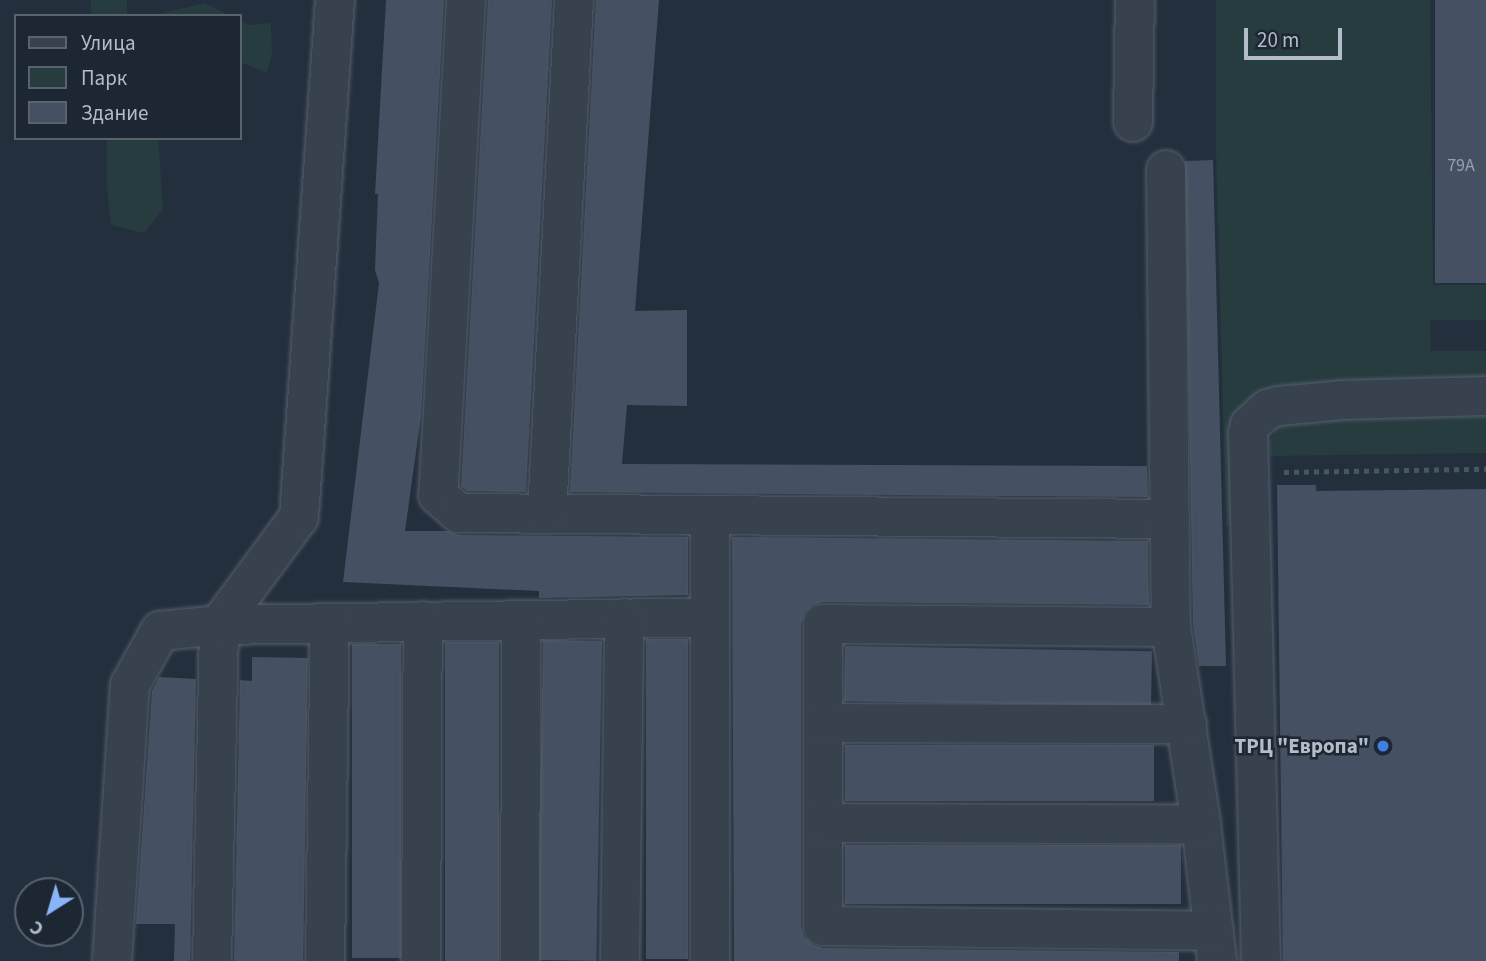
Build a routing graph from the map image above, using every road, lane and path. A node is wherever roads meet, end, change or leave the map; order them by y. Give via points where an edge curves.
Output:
1 (335, 0) edge
2 (466, 0) edge
3 (574, 0) edge
4 (1135, 0) edge
5 (1133, 122) dead end
6 (1166, 170) dead end
7 (1486, 397) edge
8 (1486, 469) edge
9 (1279, 472) dead end
10 (547, 514) junction
11 (710, 516) junction
12 (1170, 519) junction
13 (710, 617) junction
14 (624, 618) junction
15 (521, 620) junction
16 (423, 621) junction
17 (330, 623) junction
18 (219, 625) junction
19 (1171, 627) junction
20 (823, 723) junction
21 (1187, 724) junction
22 (823, 823) junction
23 (1201, 824) junction
24 (1216, 946) edge
25 (112, 961) edge
26 (212, 961) edge
27 (324, 961) edge
28 (421, 961) edge
29 (520, 961) edge
30 (620, 961) edge
31 (710, 961) edge
32 (1261, 961) edge

1 - 18 lane via 299,517
2 - 10 lane via 438,495 459,513
3 - 10 lane
4 - 5 lane
6 - 12 lane
7 - 32 lane via 1279,406 1268,408 1250,425
8 - 9 path
10 - 11 lane
11 - 12 lane
11 - 13 lane
12 - 19 lane
13 - 14 lane
13 - 31 lane
14 - 15 lane
14 - 30 lane
15 - 16 lane
15 - 29 lane
16 - 17 lane
16 - 28 lane
17 - 18 lane
17 - 27 lane
18 - 25 lane via 160,631 130,685
18 - 26 lane
19 - 20 lane via 823,624
19 - 21 lane
20 - 21 lane
20 - 22 lane
21 - 23 lane
22 - 23 lane
22 - 24 lane via 823,926
23 - 24 lane

